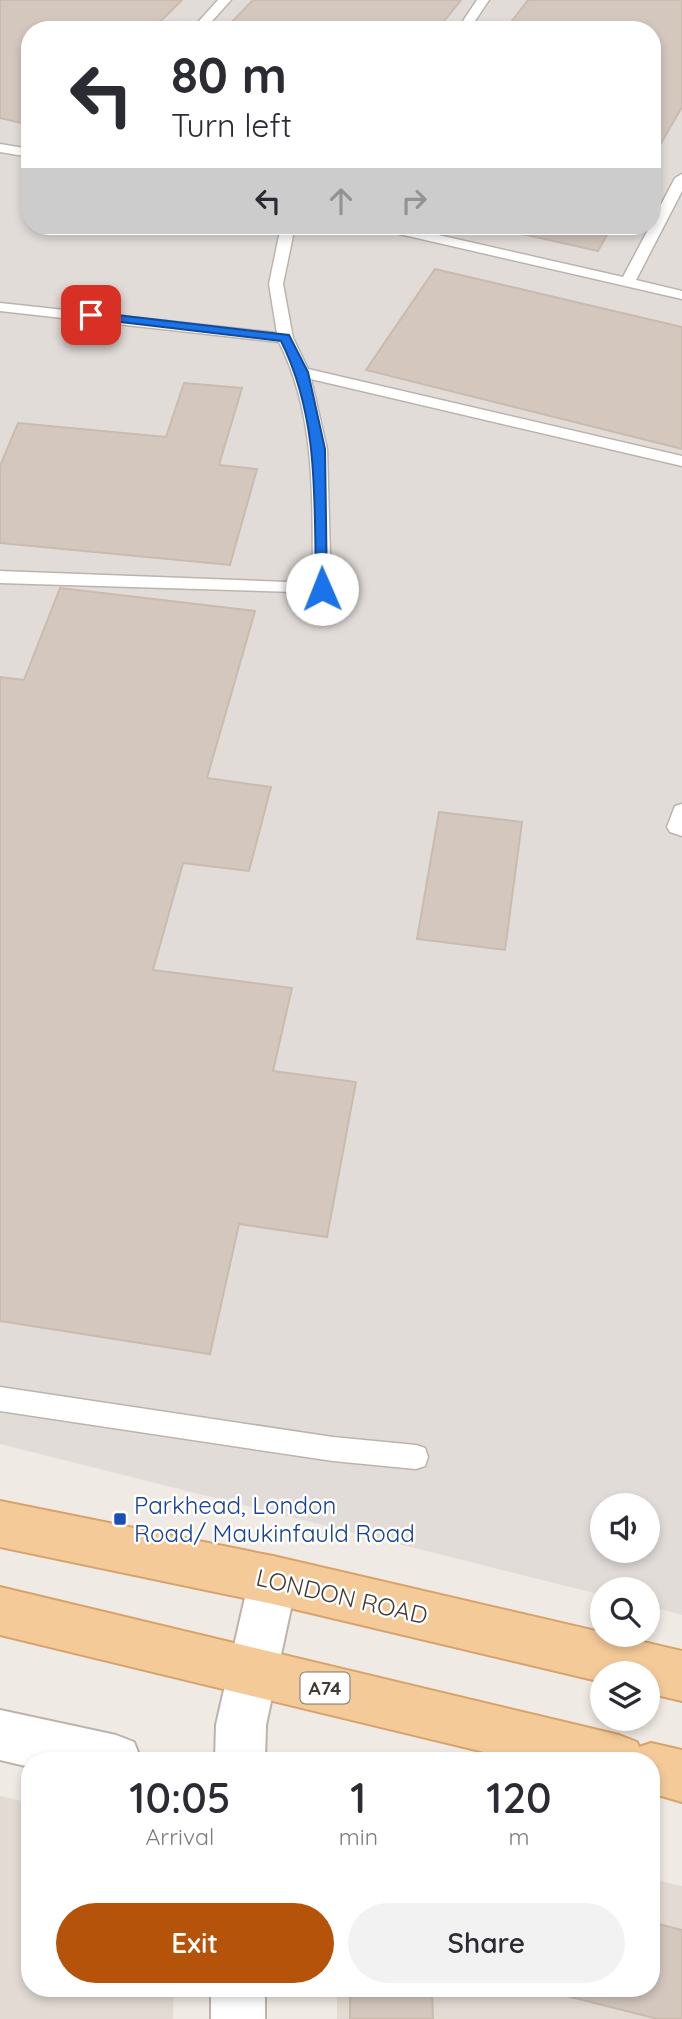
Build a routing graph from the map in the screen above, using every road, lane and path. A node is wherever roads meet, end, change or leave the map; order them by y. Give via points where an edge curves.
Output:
1 (225, 0) edge
2 (483, 0) edge
3 (205, 21) edge
4 (469, 21) edge
5 (0, 148) edge
6 (21, 152) edge
7 (682, 178) edge
8 (661, 218) edge
9 (286, 235) edge
10 (421, 235) edge
11 (652, 235) edge
12 (627, 283) junction
13 (682, 295) edge
14 (0, 307) edge
15 (285, 338) junction
16 (302, 372) junction
17 (682, 461) edge
18 (0, 577) edge
19 (682, 811) edge
20 (682, 829) edge
21 (0, 1399) edge
22 (416, 1457) dead end
23 (0, 1524) edge
24 (273, 1580) junction
25 (0, 1611) edge
26 (252, 1670) junction
27 (682, 1676) edge
28 (0, 1735) edge
29 (79, 1752) edge
30 (240, 1752) edge
31 (586, 1752) edge
32 (660, 1770) edge
33 (682, 1776) edge
34 (238, 1997) edge
35 (238, 2019) edge

1 - 3 lane
2 - 4 lane
5 - 6 lane
7 - 8 lane
9 - 15 lane via 276,284
10 - 12 lane
11 - 12 lane
12 - 13 lane
14 - 15 lane
15 - 16 lane
16 - 17 lane
16 - 18 lane via 319,449 322,589
19 - 20 lane via 677,827
21 - 22 lane
23 - 24 main road, LONDON ROAD
24 - 26 street
24 - 27 main road, LONDON ROAD
25 - 26 main road, A74
26 - 30 street
26 - 31 main road, A74
28 - 29 street
32 - 33 main road
34 - 35 street

